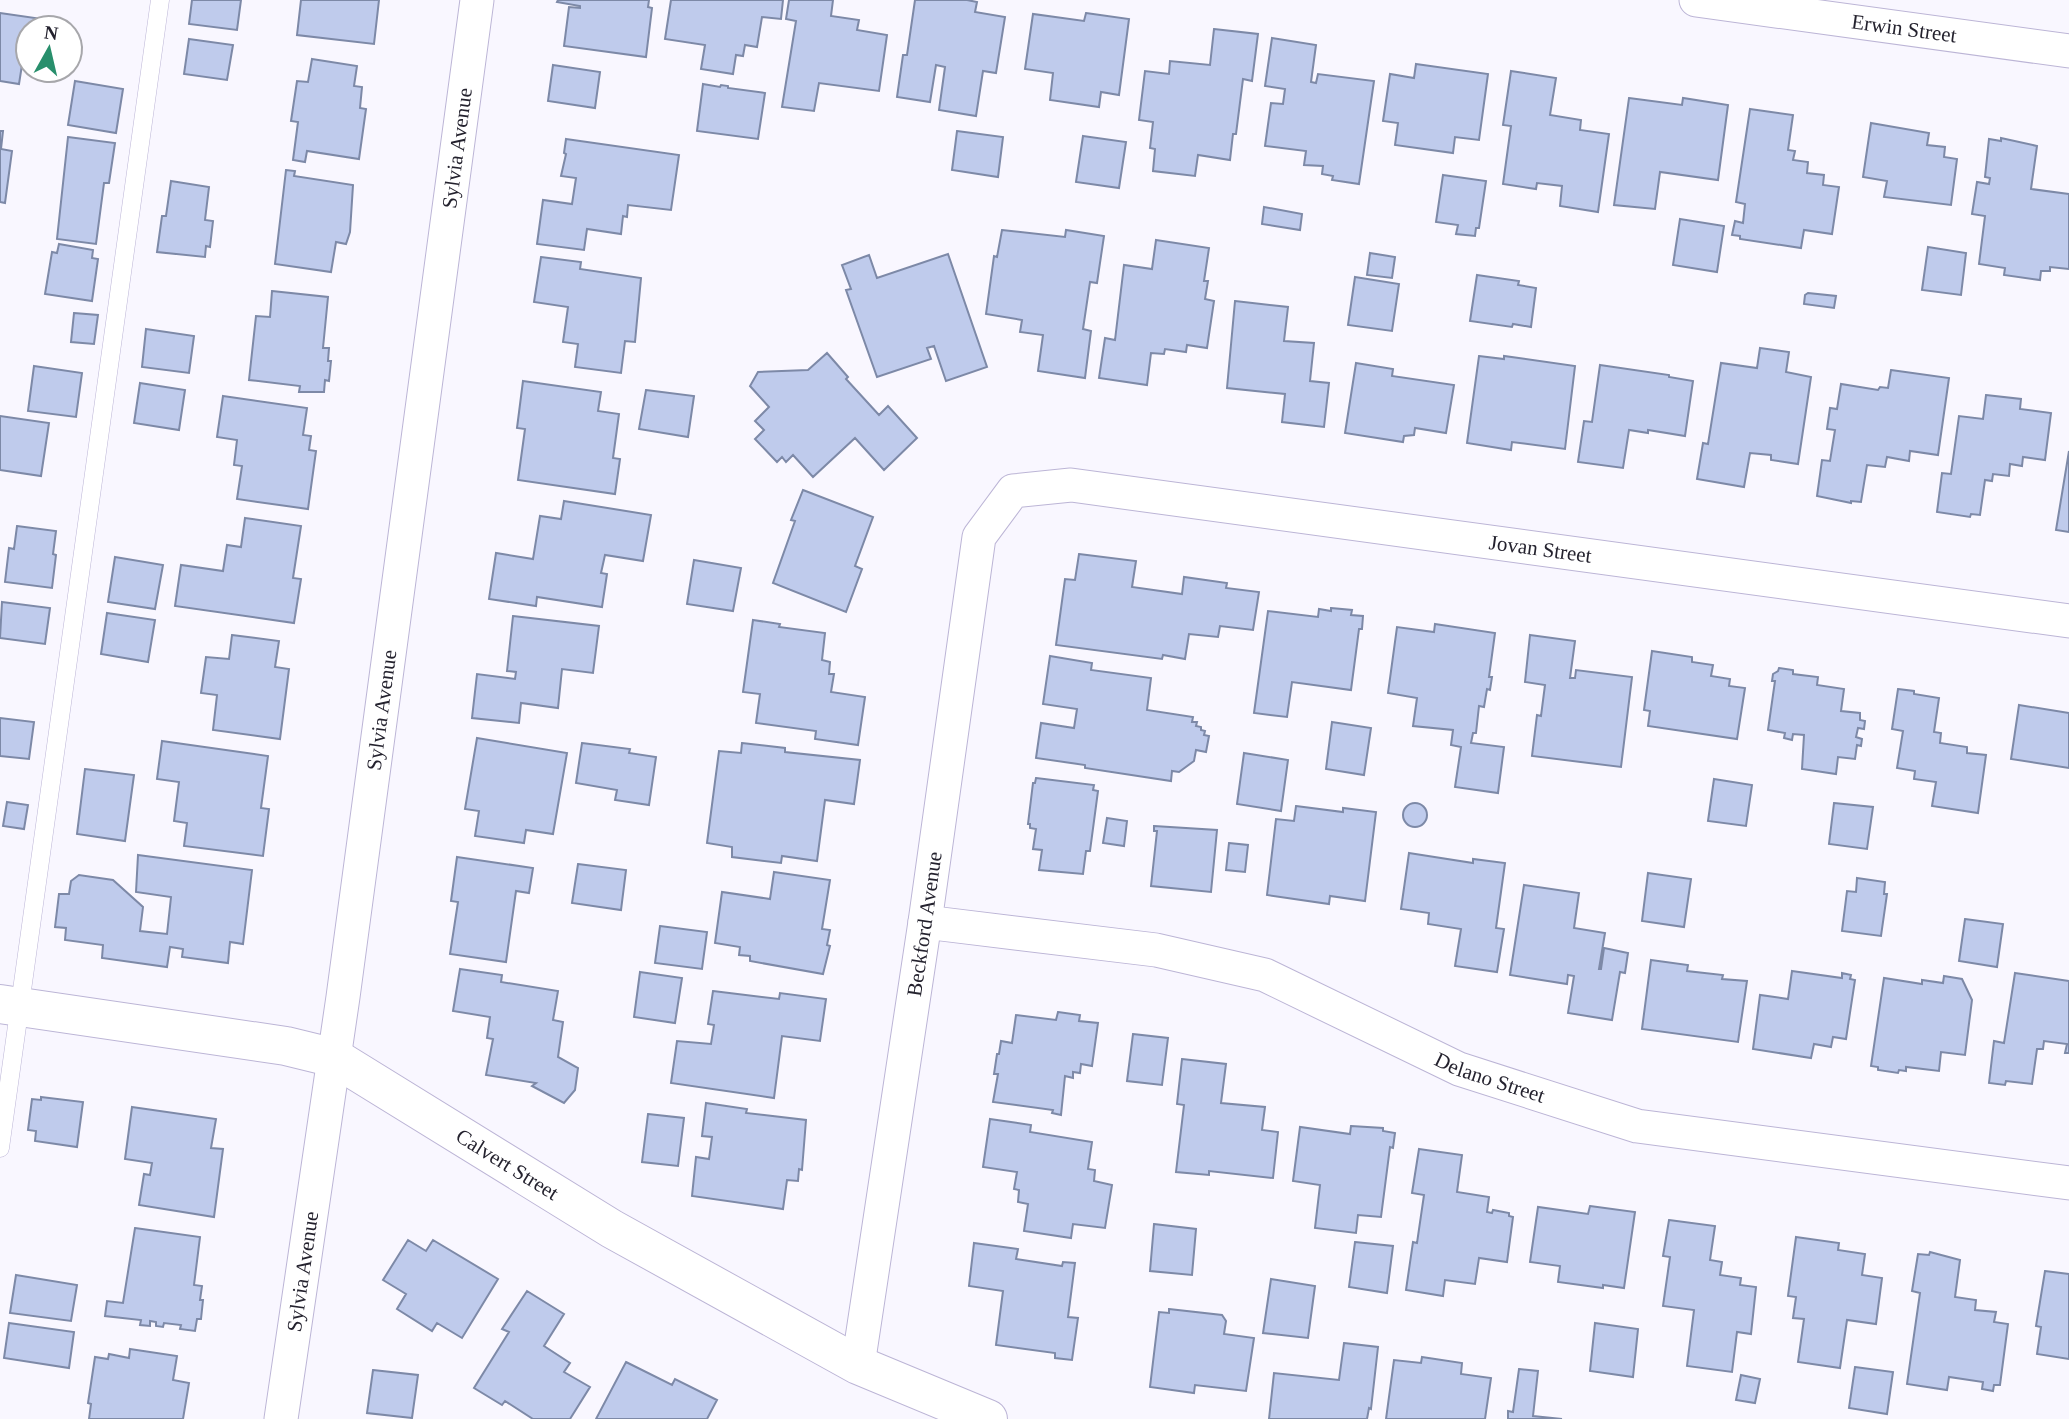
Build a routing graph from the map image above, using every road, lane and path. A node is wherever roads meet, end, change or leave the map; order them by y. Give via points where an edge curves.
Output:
1 (160, 0) edge
2 (477, 0) edge
3 (1696, 0) edge
4 (2069, 51) edge
5 (1013, 491) joint
6 (2069, 621) edge
7 (925, 922) junction
8 (10, 1006) edge
9 (335, 1058) junction
10 (0, 1148) edge
11 (2069, 1183) edge
12 (858, 1365) junction
13 (281, 1419) edge
14 (988, 1419) edge

1 - 8 lane
2 - 9 street, Sylvia Avenue
3 - 4 street, Erwin Street
5 - 6 street, Jovan Street via 1071,485
5 - 7 street, Beckford Avenue via 979,537
7 - 11 street, Delano Street via 1156,950 1265,975 1459,1069 1637,1126
7 - 12 street, Beckford Avenue
8 - 9 street, Calvert Street via 286,1046
8 - 10 lane
9 - 12 street, Calvert Street via 611,1229
9 - 13 street, Sylvia Avenue
12 - 14 street, Calvert Street

